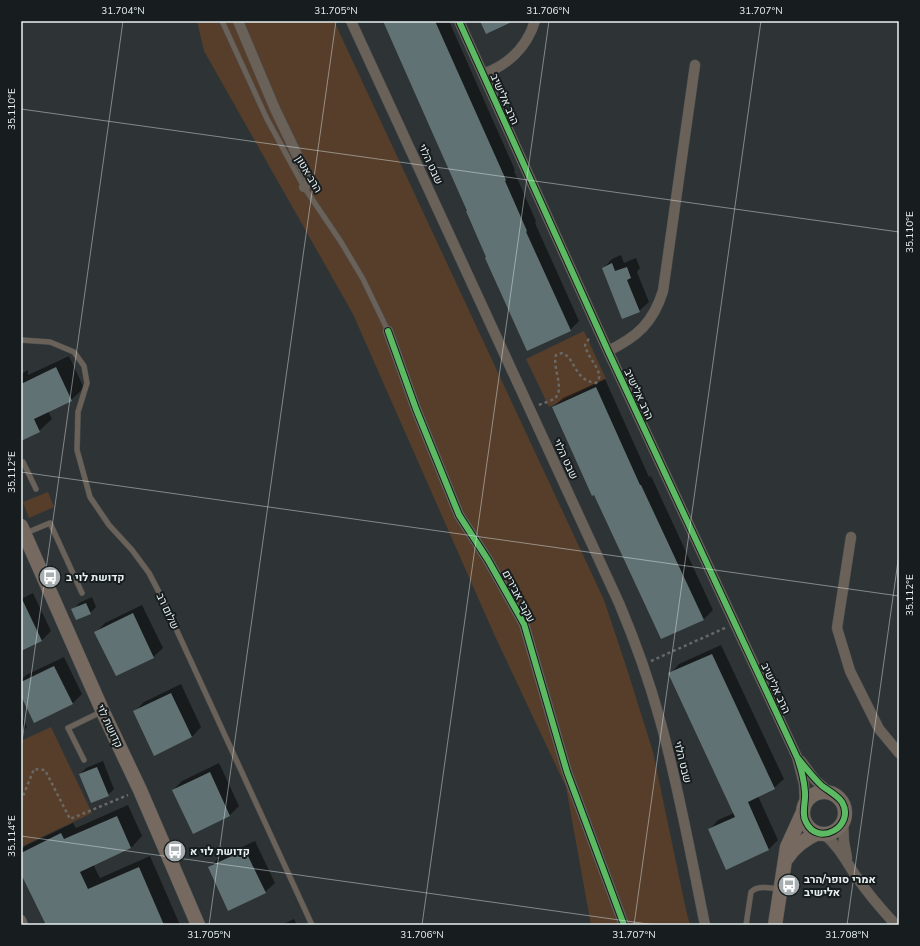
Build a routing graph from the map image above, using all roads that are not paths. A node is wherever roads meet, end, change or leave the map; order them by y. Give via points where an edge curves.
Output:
1 (222, 21) edge
2 (238, 21) edge
3 (351, 21) edge
4 (459, 21) edge
5 (535, 21) edge
6 (695, 66) dead end
7 (483, 74) junction
8 (304, 187) junction
9 (388, 332) joint
10 (21, 340) edge
11 (608, 351) junction
12 (21, 462) edge
13 (36, 489) dead end
14 (23, 530) edge
15 (851, 537) dead end
16 (82, 593) dead end
17 (103, 712) junction
18 (899, 752) edge
19 (797, 757) junction
20 (84, 760) dead end
21 (831, 794) junction
22 (804, 809) junction
23 (843, 822) junction
24 (821, 834) junction
25 (785, 862) junction
26 (850, 865) junction
27 (780, 889) junction
28 (21, 920) edge
29 (23, 925) edge
30 (198, 925) edge
31 (312, 925) edge
32 (624, 925) edge
33 (705, 925) edge
34 (746, 925) edge
35 (775, 925) edge
36 (896, 925) edge

1 - 8 lane, הרב אטון via 267,119
2 - 8 street via 310,182
3 - 33 street, שבט הלוי via 619,603 643,665 660,720
4 - 7 street, הרב אלישיב
5 - 7 street via 518,52 503,65
6 - 11 street via 663,291 653,316 643,329
7 - 11 street, הרב אלישיב
8 - 9 lane, הרב אטון via 363,279
9 - 32 street, עקבי אבירים via 459,515 524,624 567,772
10 - 31 lane, שלום רב via 50,342 74,352 84,366 87,383 78,412 77,450 90,497 109,525 149,573 161,596
11 - 19 street, הרב אלישיב
12 - 13 lane
14 - 16 lane via 50,523
14 - 17 street, קדושת לוי
15 - 18 street via 837,628 850,671 879,729
17 - 20 lane via 68,728
17 - 30 street, קדושת לוי via 140,790
19 - 21 street via 815,780
19 - 22 street via 804,784
21 - 22 street via 819,793 808,800
21 - 23 street via 842,802 845,815
22 - 24 street via 806,823
22 - 25 street via 788,847
23 - 24 street via 835,831
23 - 26 street via 844,842
24 - 25 street via 808,838 796,846
24 - 26 street via 836,845
25 - 27 street
26 - 36 street via 872,898
27 - 34 lane via 761,888 751,892
27 - 35 street
28 - 29 street

